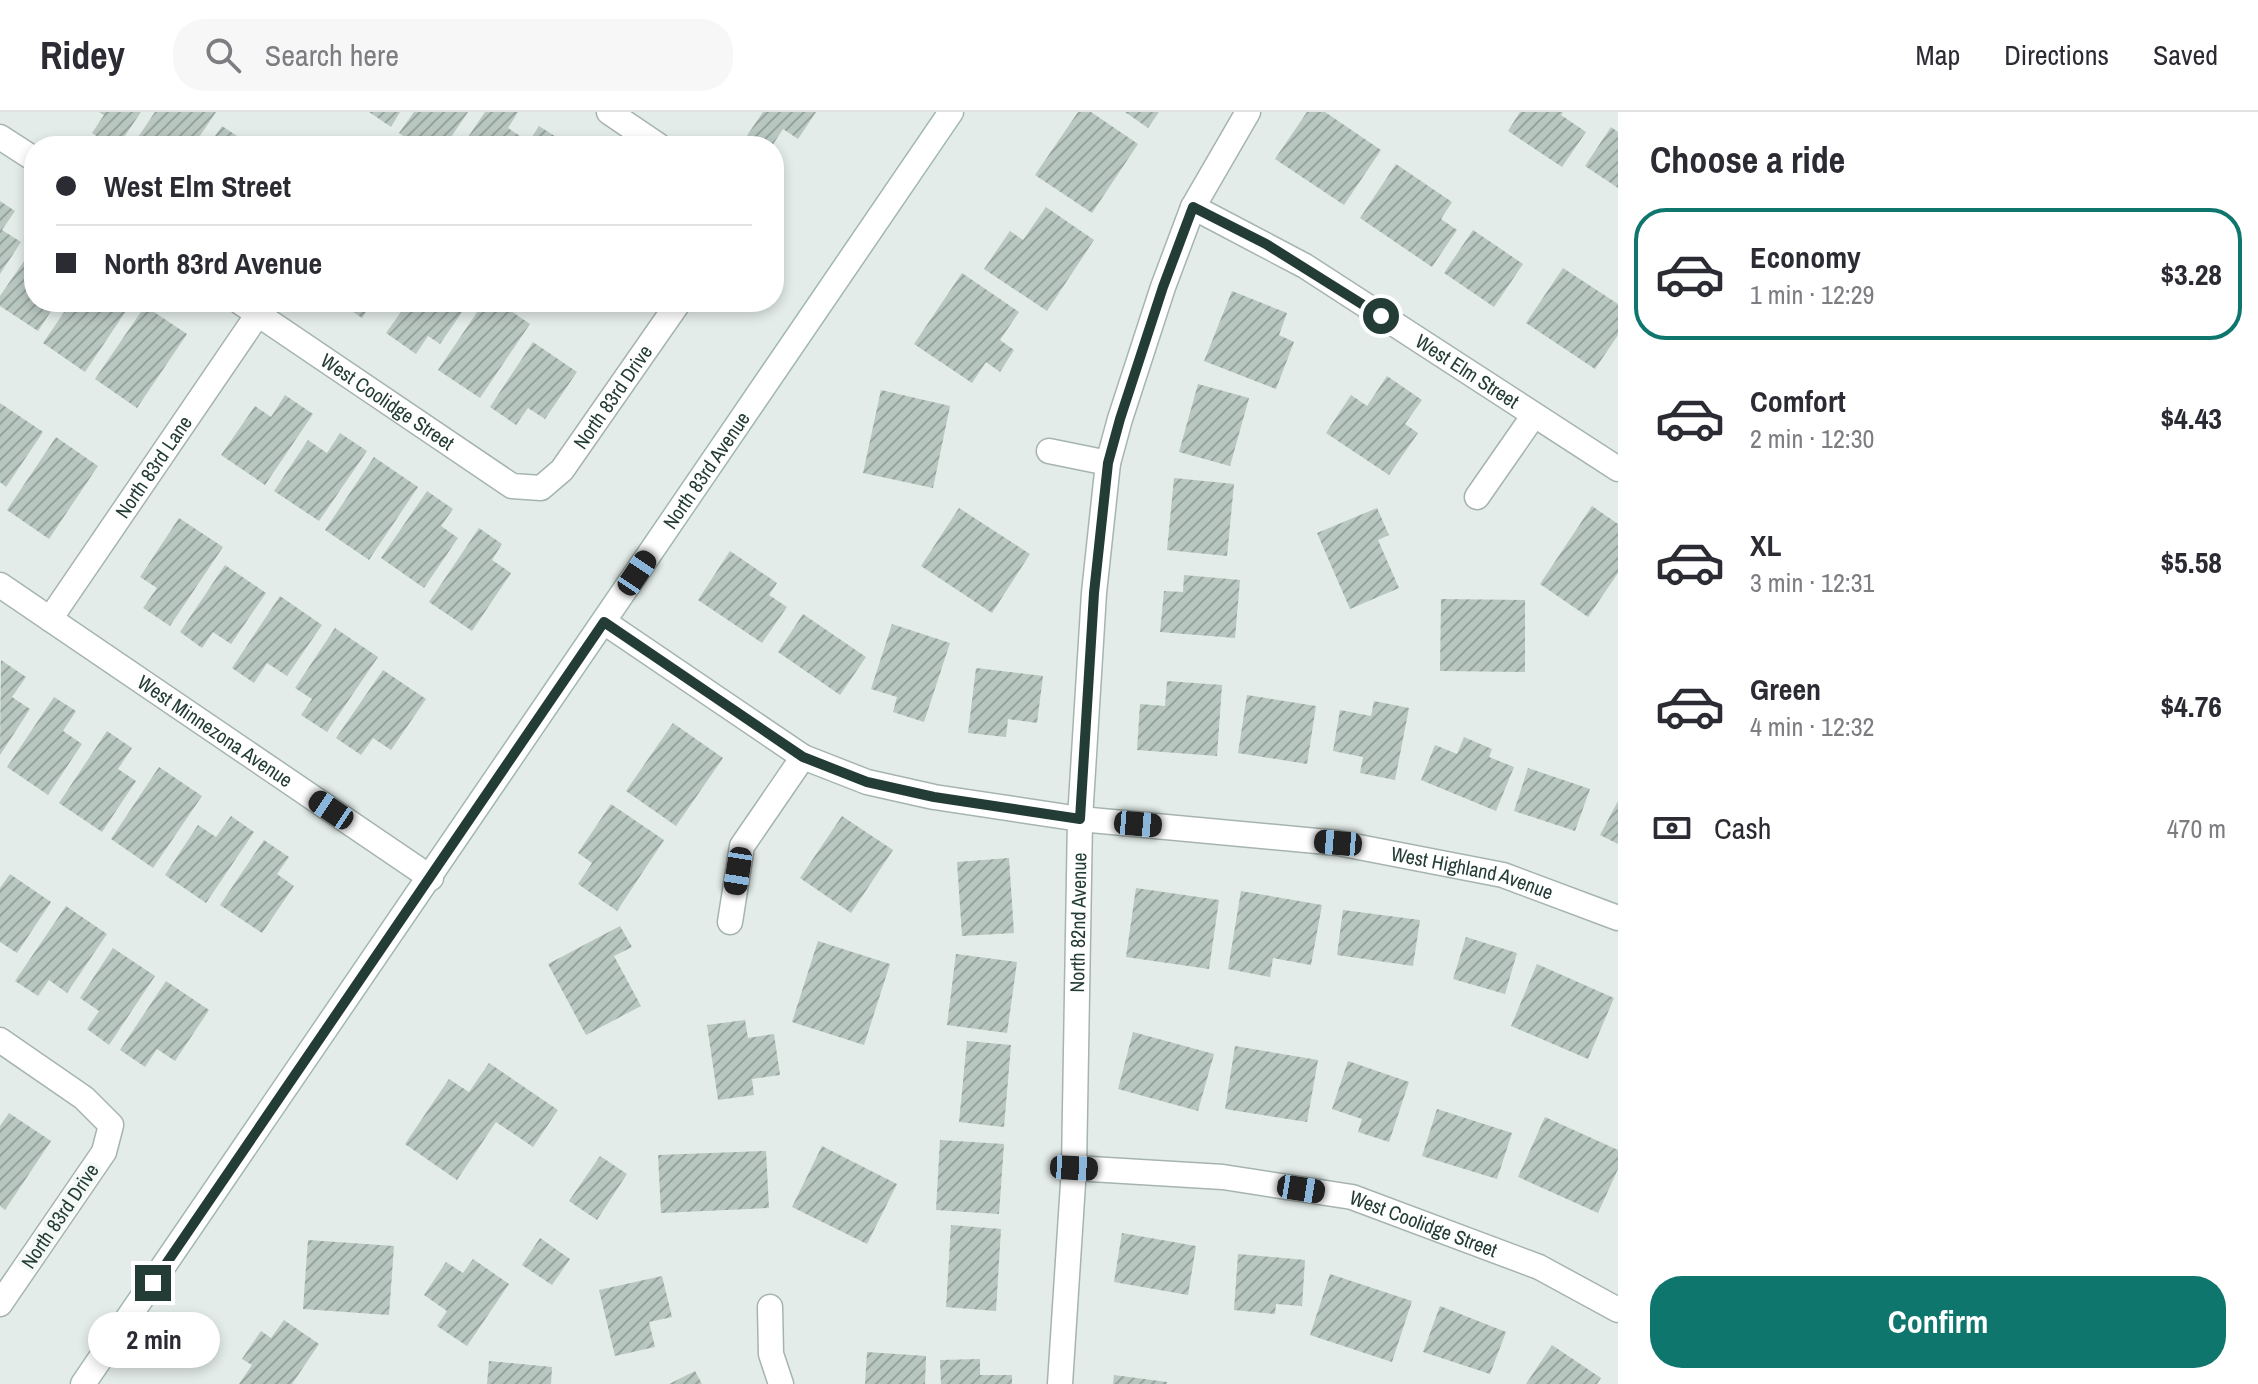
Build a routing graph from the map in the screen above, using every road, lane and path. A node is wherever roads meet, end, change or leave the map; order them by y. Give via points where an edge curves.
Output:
1 (609, 112) edge
2 (951, 112) edge
3 (1248, 112) edge
4 (644, 136) edge
5 (0, 137) edge
6 (24, 153) edge
7 (1193, 207) junction
8 (246, 312) edge
9 (255, 312) edge
10 (672, 312) edge
11 (1534, 415) junction
12 (1049, 451) dead end
13 (1108, 463) junction
14 (1618, 469) edge
15 (541, 488) joint
16 (1477, 497) dead end
17 (0, 585) edge
18 (50, 619) junction
19 (604, 622) junction
20 (803, 757) junction
21 (1080, 819) junction
22 (431, 878) junction
23 (1618, 918) edge
24 (730, 922) dead end
25 (0, 1040) edge
26 (1074, 1168) junction
27 (0, 1304) edge
28 (770, 1307) dead end
29 (1618, 1310) edge
30 (83, 1384) edge
31 (781, 1384) edge
32 (1060, 1384) edge

1 - 4 street
2 - 19 street, North 83rd Avenue
3 - 7 street, North 82nd Avenue
5 - 6 street
7 - 11 street, West Elm Street via 1305,266
7 - 13 street, North 82nd Avenue
8 - 18 street, North 83rd Lane
9 - 15 street, West Coolidge Street via 512,486
10 - 15 street, North 83rd Drive via 562,470
11 - 14 street, West Elm Street
11 - 16 street, West Elm Street
12 - 13 street
13 - 21 street, North 82nd Avenue
17 - 18 street, West Minnezona Avenue
18 - 22 street, West Minnezona Avenue
19 - 20 street, West Highland Avenue
19 - 22 street, North 83rd Avenue
20 - 21 street, West Highland Avenue via 867,782 934,797
20 - 24 street via 742,846
21 - 23 street, West Highland Avenue via 1338,843 1503,875
21 - 26 street, North 82nd Avenue
22 - 30 street, North 83rd Avenue
25 - 27 street, North 83rd Drive via 84,1098 111,1125 104,1152
26 - 29 street, West Coolidge Street via 1223,1177 1352,1197 1539,1267
26 - 32 street, North 82nd Avenue
28 - 31 street via 771,1354

